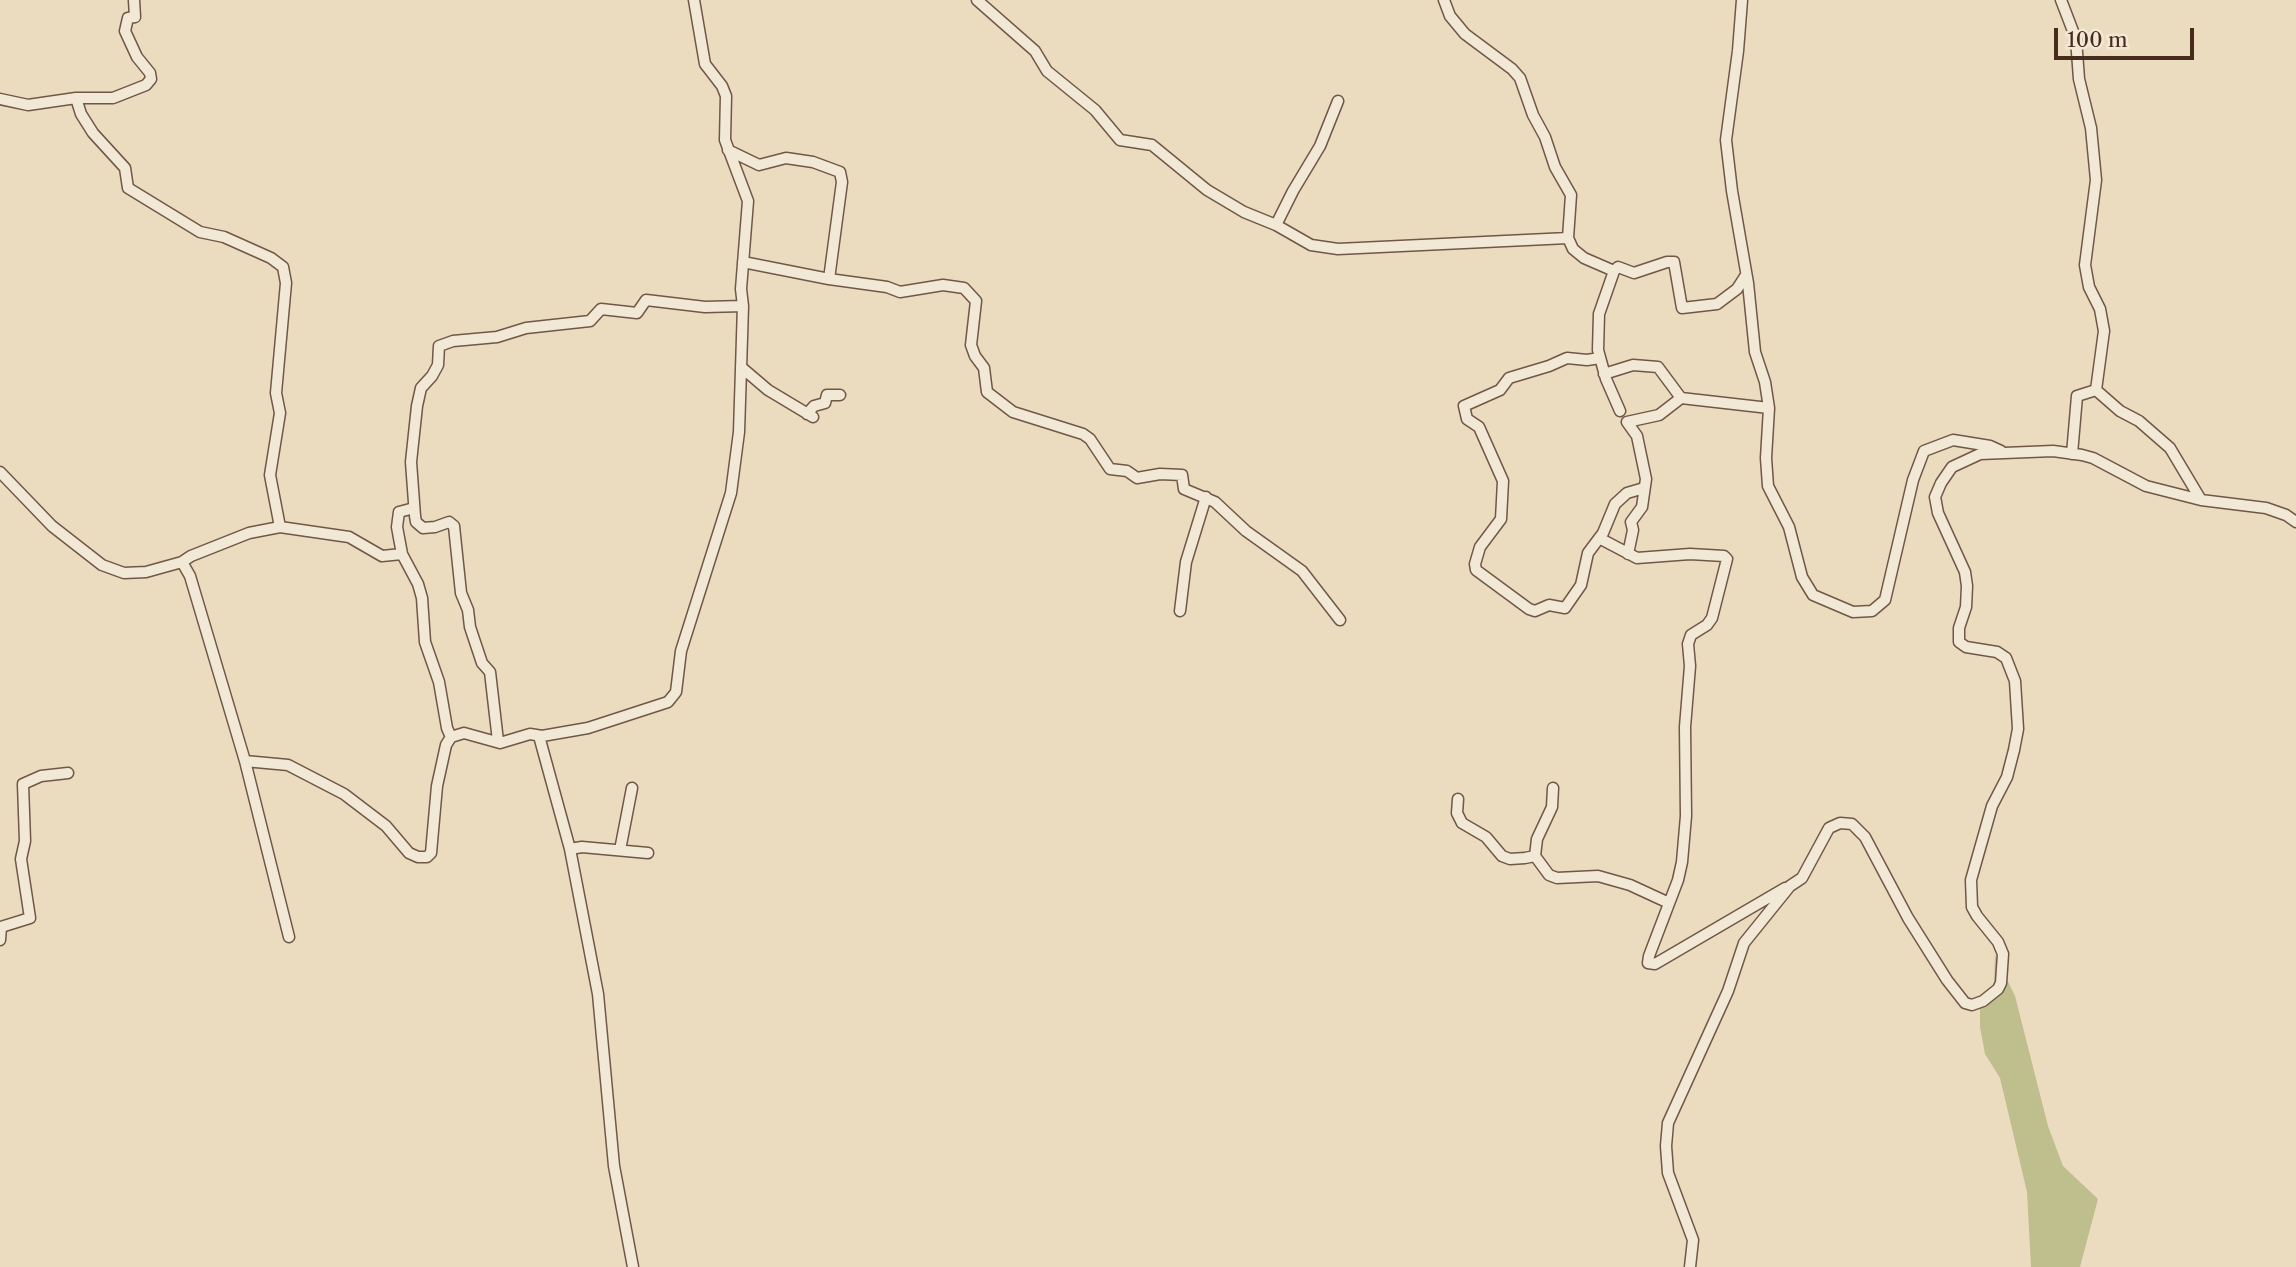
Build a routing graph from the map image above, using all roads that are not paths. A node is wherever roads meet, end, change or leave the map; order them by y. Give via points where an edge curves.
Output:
1 (134, 0) edge
2 (694, 0) edge
3 (977, 0) edge
4 (1444, 0) edge
5 (1742, 0) edge
6 (2061, 0) edge
7 (76, 98) junction
8 (0, 99) edge
9 (1338, 101) dead end
10 (728, 149) junction
11 (1276, 225) junction
12 (1568, 238) junction
13 (743, 262) junction
14 (1614, 271) junction
15 (1746, 275) junction
16 (830, 279) junction
17 (743, 306) junction
18 (1600, 358) junction
19 (741, 367) junction
20 (1604, 374) junction
21 (2096, 390) junction
22 (840, 395) dead end
23 (1681, 398) junction
24 (1769, 408) junction
25 (1620, 411) dead end
26 (2003, 452) junction
27 (2072, 454) junction
28 (0, 472) edge
29 (1644, 488) junction
30 (1206, 497) junction
31 (2201, 500) junction
32 (414, 508) junction
33 (2296, 522) edge
34 (280, 527) junction
35 (1599, 538) junction
36 (402, 554) junction
37 (1628, 554) junction
38 (182, 562) junction
39 (1180, 611) dead end
40 (1339, 620) dead end
41 (539, 736) junction
42 (451, 737) junction
43 (498, 741) junction
44 (245, 761) junction
45 (68, 773) dead end
46 (1553, 788) dead end
47 (632, 789) dead end
48 (1458, 799) dead end
49 (570, 849) junction
50 (620, 850) junction
51 (648, 853) dead end
52 (1535, 856) junction
53 (1790, 886) junction
54 (1669, 903) junction
55 (0, 921) edge
56 (1, 927) edge
57 (289, 937) dead end
58 (0, 940) edge
59 (634, 1267) edge
60 (1690, 1267) edge

1 - 7 street via 135,17 128,18 125,31 150,73 149,82 114,98
2 - 10 street via 705,64 726,96 724,140
3 - 11 street via 1035,51 1047,71 1095,110 1120,140 1152,145 1207,190
4 - 12 street via 1465,34 1520,78 1532,115 1571,195
5 - 15 street via 1726,140
6 - 21 street via 2076,39 2096,180 2085,265 2104,331
7 - 8 street via 28,105
7 - 34 street via 93,134 125,168 128,188 200,232 224,237 283,267 286,283 276,393 280,413 270,475
9 - 11 street via 1320,146
10 - 13 street via 748,201
10 - 16 street via 759,165 786,158 840,172
11 - 12 street via 1299,240 1329,250
12 - 14 street via 1584,258
13 - 16 street
13 - 17 street
14 - 15 street via 1618,267 1634,272 1674,262 1682,308 1717,303 1737,289
14 - 18 street via 1599,314
15 - 24 street via 1755,352
16 - 30 street via 900,292 943,285 964,288 976,302 971,345 984,368 987,392 1013,412 1083,433 1110,469 1137,478 1179,474 1184,489
17 - 19 street
17 - 32 street via 646,300 636,313 601,309 590,321 440,345 438,365 421,388 417,406 411,462
18 - 20 street
18 - 35 street via 1567,358 1509,378 1500,390 1464,406 1503,481 1501,519 1476,556 1480,574 1529,609 1549,605 1562,609 1577,592 1588,553
19 - 22 street via 810,415 814,406 825,403 827,395
19 - 41 street via 731,493 681,651 676,692 668,702 635,714
20 - 23 street via 1633,365 1658,367
20 - 25 street
21 - 27 street via 2077,396
21 - 31 street via 2170,448
23 - 24 street
23 - 29 street via 1659,415 1627,422 1637,436
24 - 26 street via 1768,486 1789,527 1802,578 1813,595 1853,612 1872,611 1885,600 1924,451 1953,440
26 - 27 street
26 - 53 street via 1971,456 1952,467 1935,497 1965,572 1966,607 1959,642 2006,658 2015,681 2018,729 2014,750 1970,880 1972,906 2003,954 2001,983 1983,1001 1965,1003 1908,918 1865,837 1852,824 1829,828 1802,878
27 - 31 street via 2093,458 2146,486
28 - 38 street via 52,526 102,565 124,573
29 - 35 street via 1627,493 1615,504
29 - 37 street via 1642,507 1632,522
30 - 39 street via 1186,562
30 - 40 street via 1302,571
31 - 33 street via 2266,508
32 - 36 street via 397,515
32 - 43 street via 416,522 423,528 453,524 462,597 482,663 490,673
34 - 36 street via 349,537 382,556
34 - 38 street via 249,533
35 - 37 street
36 - 42 street via 422,598 425,642
37 - 54 street via 1637,558 1708,554 1727,559 1712,618 1691,635 1688,644 1684,842 1681,873
38 - 44 street
41 - 43 street
41 - 49 street
42 - 43 street via 464,733
42 - 44 street via 437,786 433,846 426,857 409,853 386,826 344,794 288,765
44 - 57 street
45 - 56 street via 23,784 22,859 30,918
46 - 52 street via 1552,807 1539,833
47 - 50 street
48 - 52 street via 1459,820 1486,836 1502,856
49 - 50 street
49 - 59 street via 598,994 614,1166
50 - 51 street
52 - 54 street via 1549,875 1557,878 1598,876
53 - 54 street via 1652,965 1649,956
53 - 60 street via 1744,943 1728,991 1668,1123 1668,1174 1693,1240
55 - 56 street
56 - 58 street

